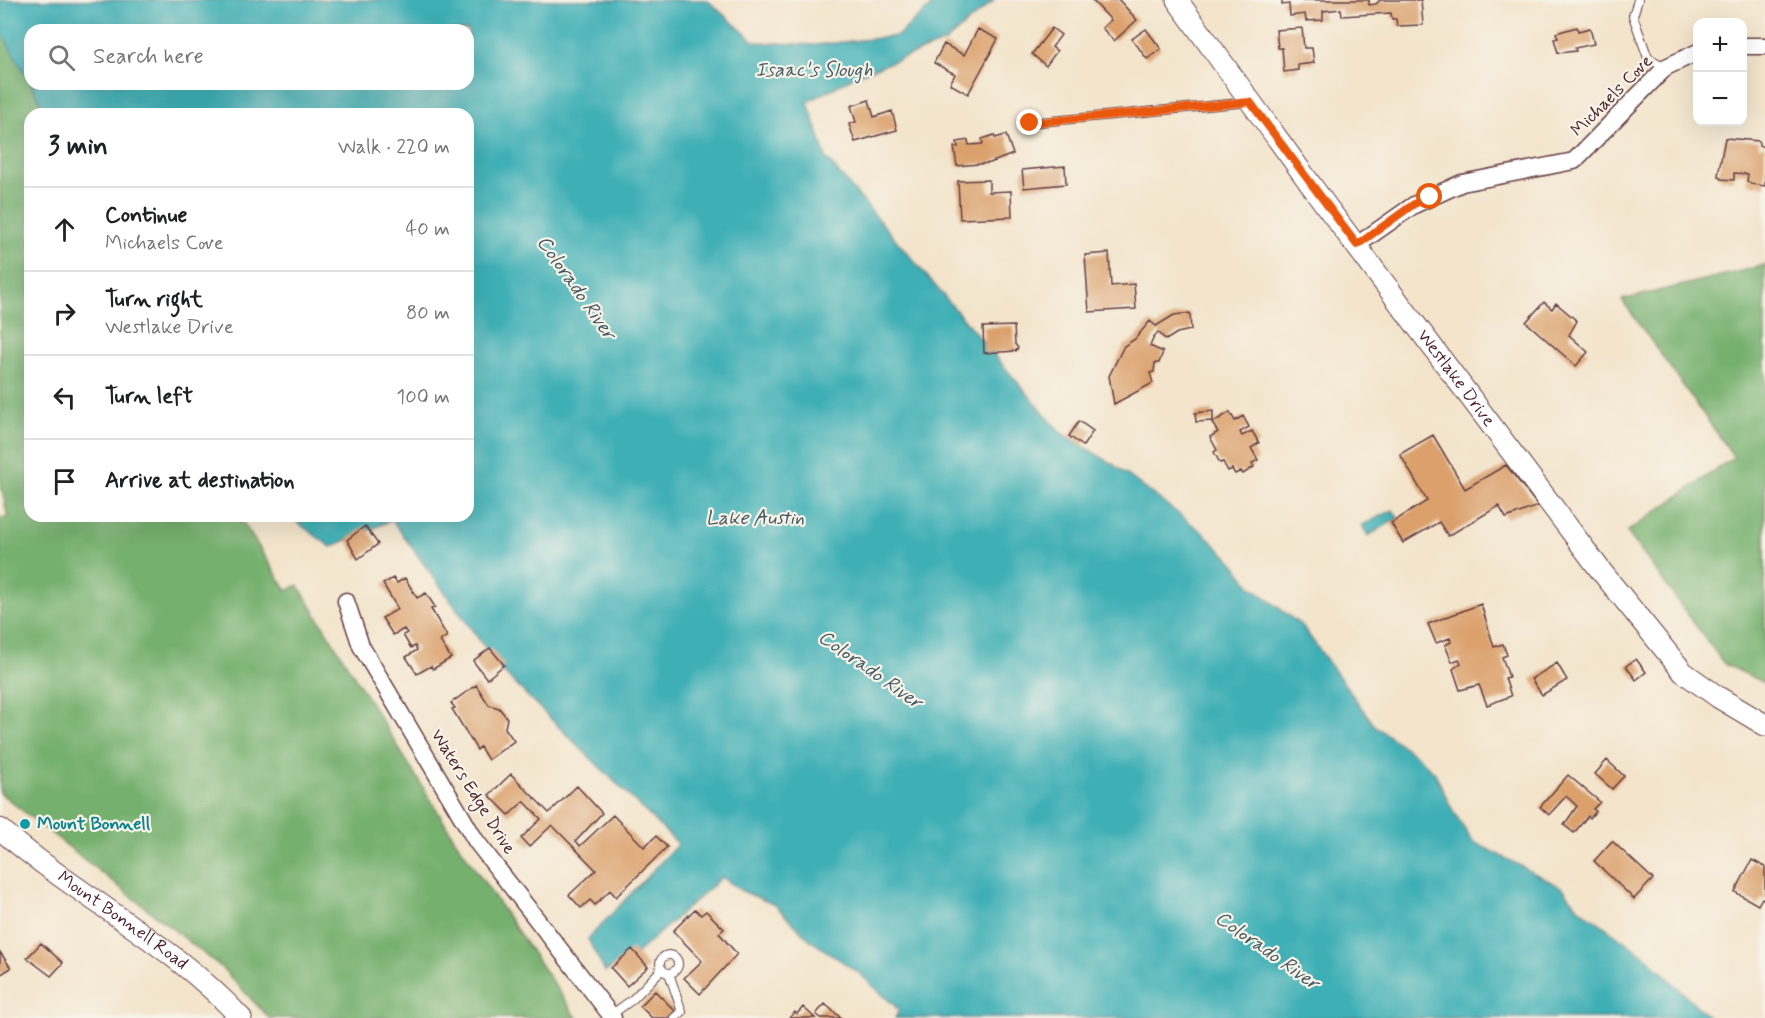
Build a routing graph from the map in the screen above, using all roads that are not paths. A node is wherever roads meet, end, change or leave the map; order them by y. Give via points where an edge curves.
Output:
1 (1177, 0) edge
2 (1638, 0) edge
3 (1747, 46) edge
4 (1765, 46) edge
5 (1693, 54) edge
6 (1666, 67) junction
7 (1250, 102) junction
8 (1030, 123) dead end
9 (1357, 245) junction
10 (346, 601) dead end
11 (1765, 725) edge
12 (0, 829) edge
13 (612, 1017) edge
14 (241, 1018) edge
15 (675, 1018) edge

1 - 7 street, Westlake Drive
2 - 6 lane via 1633,16 1648,58
3 - 4 street
5 - 6 street, Michaels Cove
6 - 9 street, Michaels Cove via 1574,161 1462,183 1414,204
7 - 8 lane
7 - 9 street, Westlake Drive
9 - 11 street, Westlake Drive via 1595,563 1683,672
10 - 13 street, Waters Edge Drive via 362,646 476,841
12 - 14 street, Mount Bonnell Road via 28,853 155,941 201,978
13 - 15 lane via 666,971 682,1012

